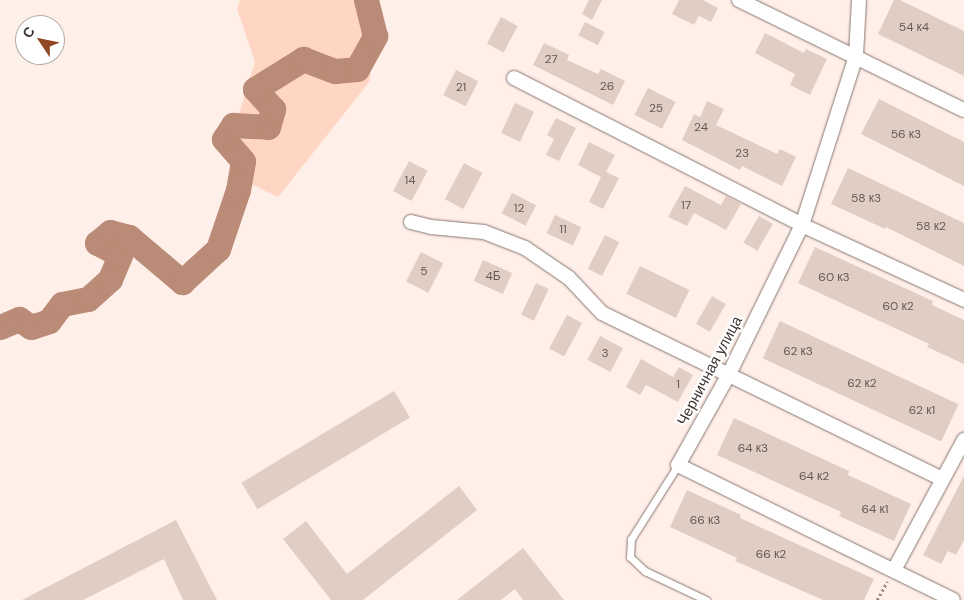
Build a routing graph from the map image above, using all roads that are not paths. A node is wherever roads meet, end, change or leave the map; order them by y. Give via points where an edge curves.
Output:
1 (739, 0) edge
2 (859, 0) edge
3 (856, 56) junction
4 (514, 78) dead end
5 (964, 110) edge
6 (411, 222) dead end
7 (802, 224) junction
8 (964, 300) edge
9 (728, 376) junction
10 (964, 440) edge
11 (678, 465) junction
12 (941, 478) junction
13 (894, 570) junction
14 (706, 600) edge
15 (953, 600) edge

1 - 3 street
2 - 3 street, Черничная улица
3 - 5 street
3 - 7 street, Черничная улица
4 - 7 street
6 - 9 street via 484,232 525,248 569,278 602,313
7 - 8 street
7 - 9 street, Черничная улица
9 - 11 street, Черничная улица
9 - 12 street
10 - 12 street
11 - 13 street
11 - 14 lane via 631,538 630,557 645,571
12 - 13 street
13 - 15 street

